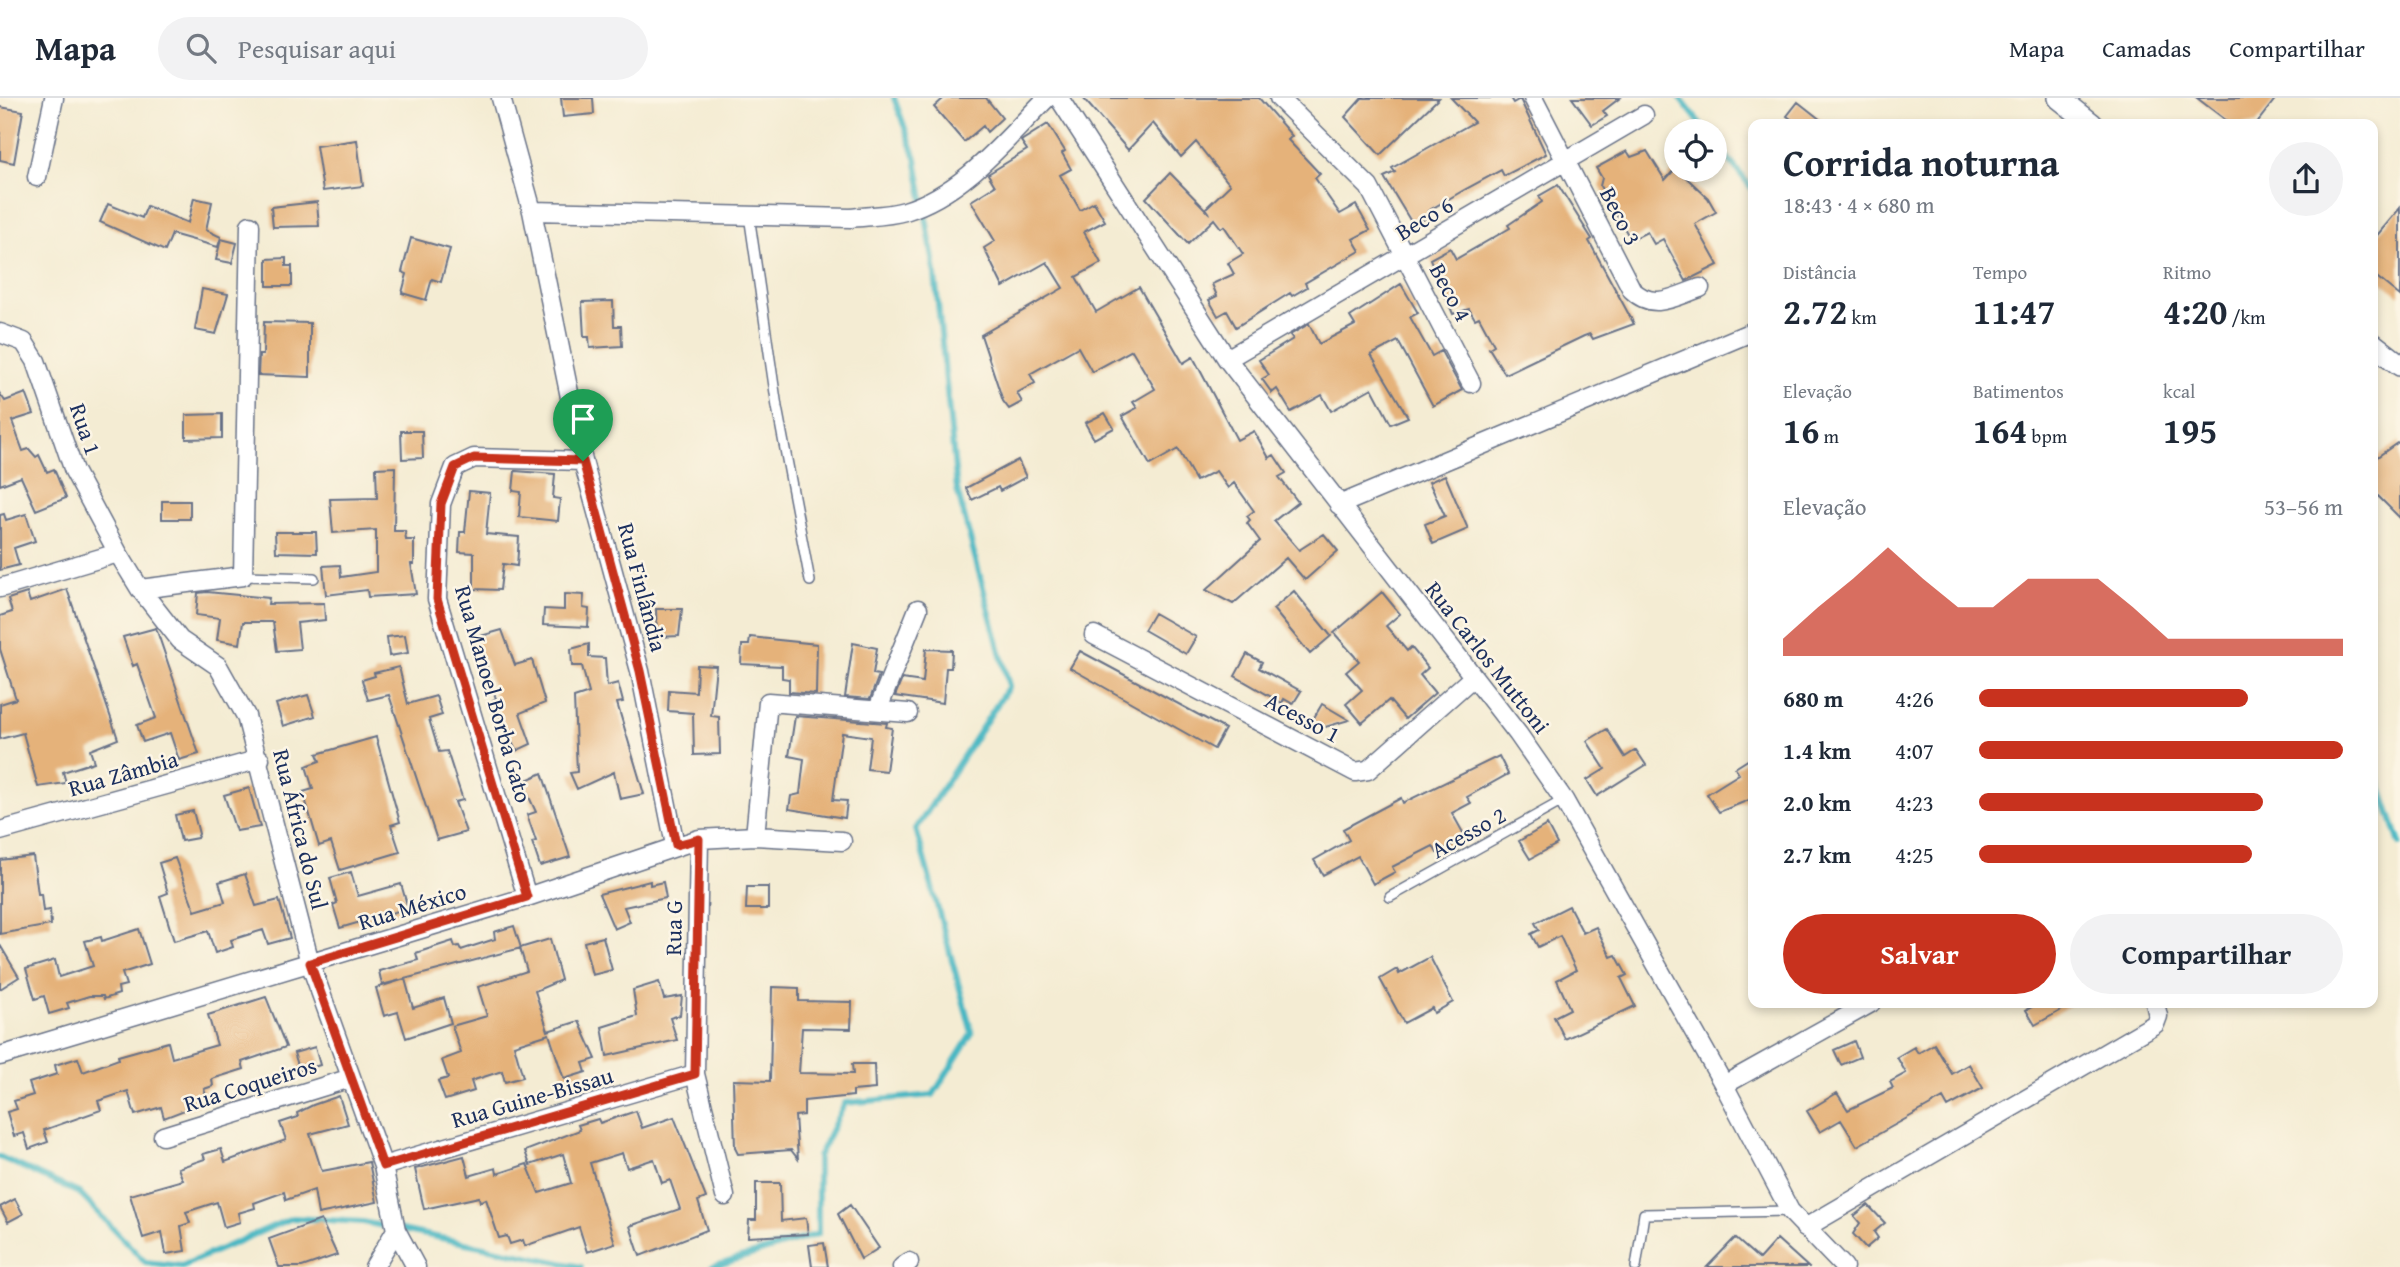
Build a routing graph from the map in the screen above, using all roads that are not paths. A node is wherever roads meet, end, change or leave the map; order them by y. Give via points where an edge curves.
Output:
1 (54, 98) edge
2 (501, 98) edge
3 (1047, 98) edge
4 (1059, 98) edge
5 (1279, 98) edge
6 (1532, 98) edge
7 (2059, 98) edge
8 (1644, 115) dead end
9 (2086, 119) edge
10 (1566, 161) junction
11 (37, 177) dead end
12 (531, 211) junction
13 (748, 215) junction
14 (250, 225) dead end
15 (1405, 258) junction
16 (1700, 288) dead end
17 (0, 333) edge
18 (1748, 334) edge
19 (2378, 348) edge
20 (1227, 359) junction
21 (2400, 365) edge
22 (1471, 383) dead end
23 (583, 461) junction
24 (1339, 505) junction
25 (118, 553) junction
26 (243, 576) junction
27 (314, 578) dead end
28 (810, 580) dead end
29 (0, 588) edge
30 (140, 589) junction
31 (918, 609) dead end
32 (1094, 635) dead end
33 (1472, 678) junction
34 (878, 709) junction
35 (908, 713) dead end
36 (260, 759) junction
37 (1564, 800) junction
38 (0, 831) edge
39 (755, 836) junction
40 (699, 839) junction
41 (842, 841) dead end
42 (676, 845) junction
43 (527, 897) junction
44 (1390, 897) dead end
45 (310, 963) junction
46 (1862, 1008) edge
47 (2156, 1008) edge
48 (0, 1056) edge
49 (695, 1074) junction
50 (351, 1078) junction
51 (1724, 1086) junction
52 (163, 1136) dead end
53 (383, 1166) junction
54 (725, 1196) dead end
55 (1790, 1211) junction
56 (1805, 1228) junction
57 (396, 1230) junction
58 (374, 1267) edge
59 (416, 1267) edge
60 (1636, 1267) edge
61 (1844, 1267) edge

1 - 11 street
2 - 12 street, Rua Finlândia
3 - 13 street via 972,174 942,196 903,212 851,218
4 - 20 street, Rua Carlos Muttoni
5 - 15 street, Beco 4 via 1369,187
6 - 10 street, Beco 3
7 - 9 street
8 - 10 street, Beco 6
10 - 15 street, Beco 6
10 - 16 street, Beco 3 via 1632,290 1641,299 1654,304
12 - 13 street
12 - 23 street, Rua Finlândia
13 - 28 lane via 777,407
14 - 26 street
15 - 20 street, Beco 6
15 - 22 street, Beco 4
17 - 25 street, Rua 1 via 23,342 36,361 74,471
18 - 24 street
19 - 21 street
20 - 24 street, Rua Carlos Muttoni
23 - 42 street, Rua Finlândia via 640,671
23 - 43 street, Rua Manoel Borba Gato via 463,461 455,467 441,504 437,599
24 - 33 street, Rua Carlos Muttoni
25 - 29 street
25 - 30 street, Rua África do Sul
26 - 27 lane
26 - 30 street
30 - 36 street, Rua África do Sul via 180,640 218,666 246,716
31 - 34 street
32 - 33 street, Acesso 1 via 1355,772 1368,770
33 - 37 street, Rua Carlos Muttoni
34 - 35 street
34 - 39 street via 768,702
36 - 38 street, Rua Zâmbia
36 - 45 street, Rua África do Sul
37 - 44 lane, Acesso 2
37 - 51 street, Rua Carlos Muttoni
39 - 40 street
39 - 41 street
40 - 42 street, Rua México
40 - 49 street, Rua G
42 - 43 street, Rua México
43 - 45 street, Rua México
45 - 48 street, Rua México
45 - 50 street, Rua África do Sul
46 - 51 street
47 - 56 street via 2155,1024
49 - 53 street, Rua Guine-Bissau
49 - 54 street, Rua G
50 - 52 street, Rua Coqueiros
50 - 53 street, Rua África do Sul
51 - 55 street, Rua Carlos Muttoni
53 - 57 street, Rua África do Sul
55 - 56 street, Rua Carlos Muttoni
55 - 60 lane via 1644,1214
56 - 61 street, Rua Carlos Muttoni
57 - 58 street
57 - 59 street, Rua África do Sul

